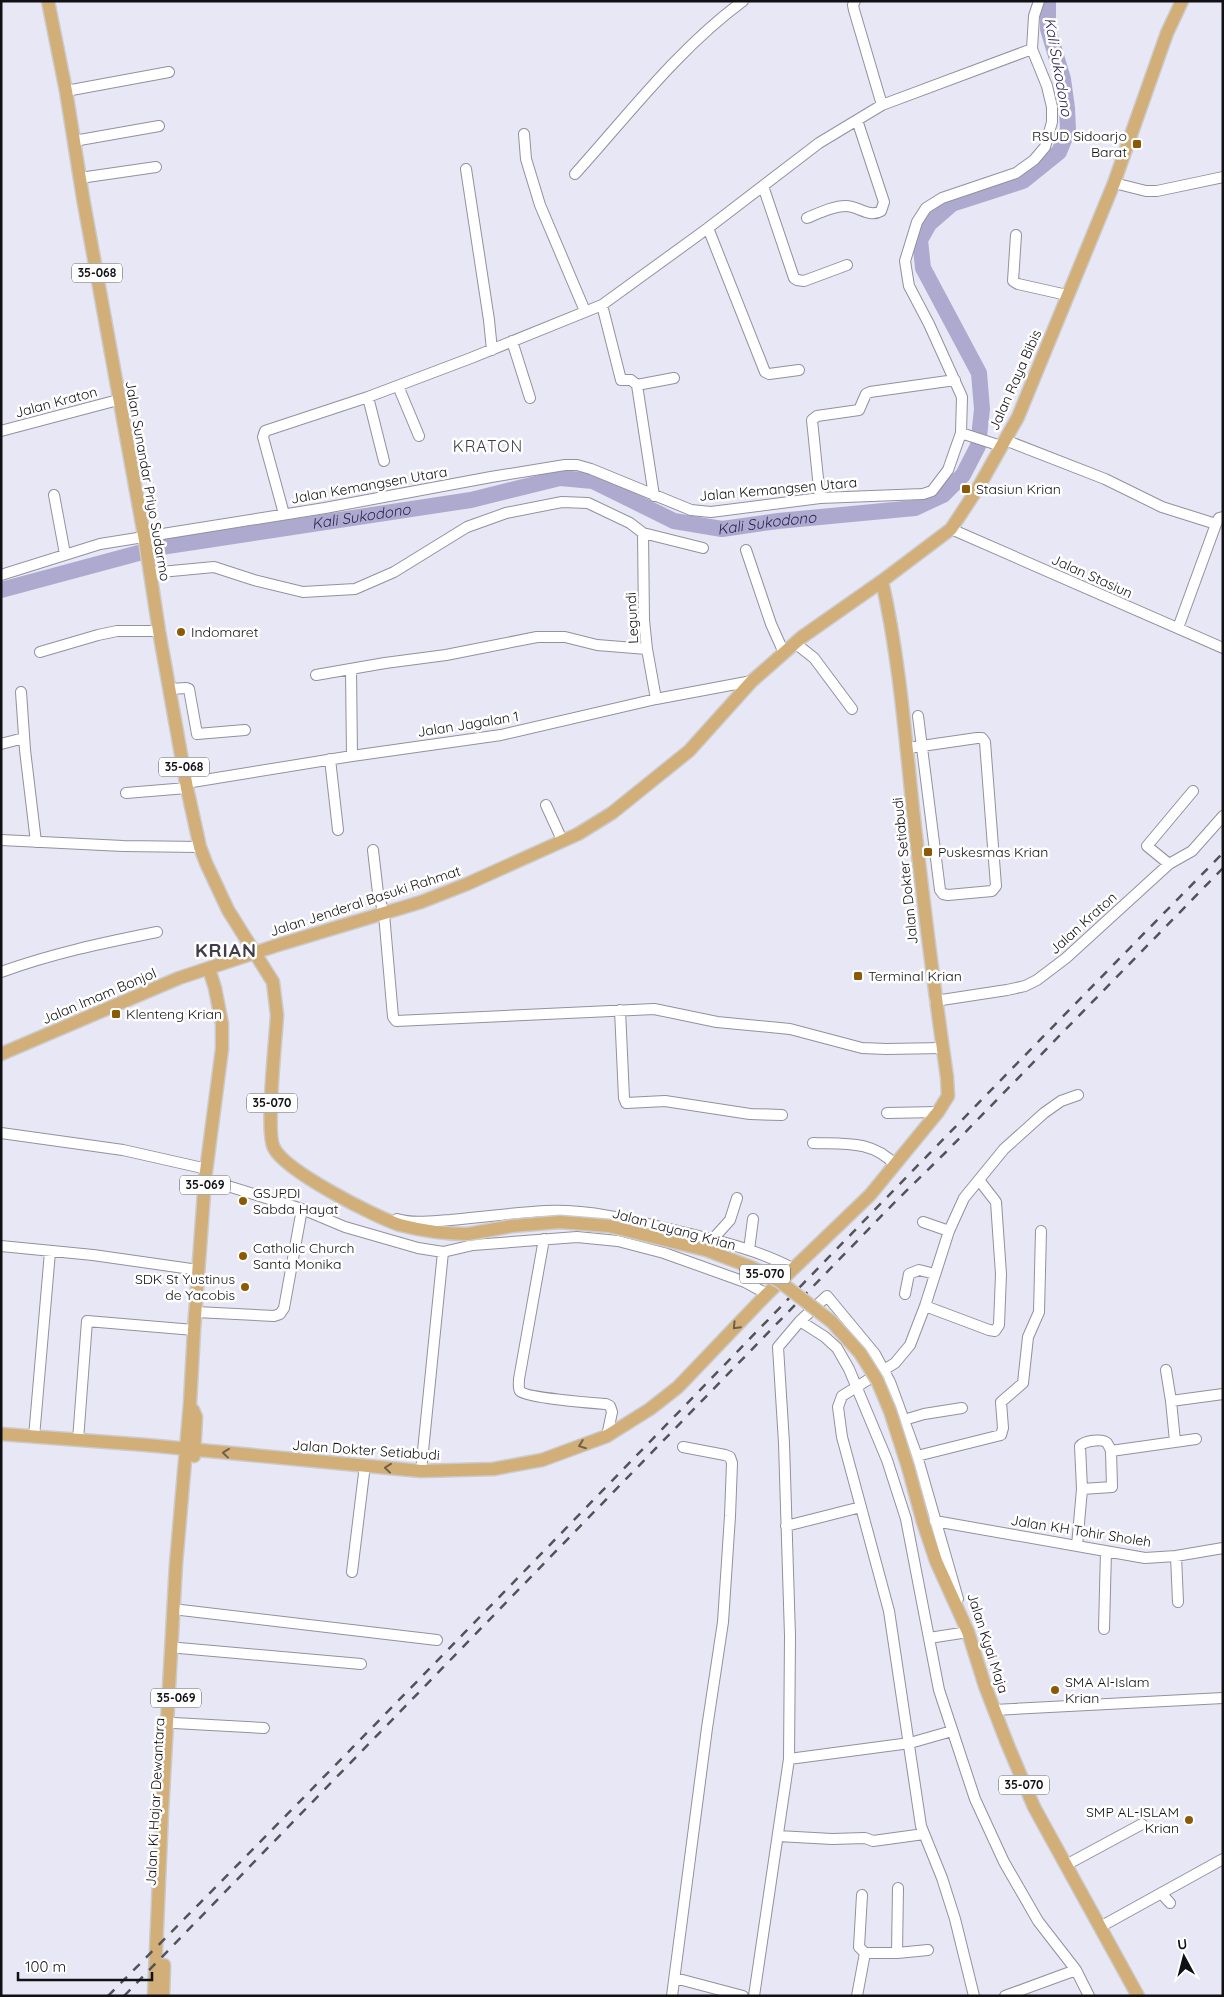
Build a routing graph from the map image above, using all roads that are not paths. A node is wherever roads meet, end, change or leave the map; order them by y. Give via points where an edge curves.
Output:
1 (48, 1) edge
2 (744, 1) edge
3 (855, 1) edge
4 (1039, 1) edge
5 (1182, 1) edge
6 (1032, 49) junction
7 (169, 72) dead end
8 (66, 91) junction
9 (882, 105) junction
10 (856, 120) junction
11 (159, 126) dead end
12 (524, 134) dead end
13 (74, 141) junction
14 (156, 167) dead end
15 (466, 169) dead end
16 (575, 174) dead end
17 (1223, 177) edge
18 (80, 178) junction
19 (1114, 183) junction
20 (763, 186) junction
21 (807, 218) dead end
22 (708, 228) junction
23 (1016, 235) dead end
24 (847, 265) dead end
25 (1068, 295) junction
26 (602, 305) junction
27 (584, 311) junction
28 (512, 341) junction
29 (492, 350) junction
30 (800, 370) dead end
31 (674, 378) dead end
32 (955, 380) junction
33 (637, 385) junction
34 (398, 386) junction
35 (368, 397) junction
36 (530, 398) dead end
37 (118, 400) junction
38 (1, 431) edge
39 (963, 434) junction
40 (419, 436) dead end
41 (1003, 443) junction
42 (384, 461) dead end
43 (54, 495) dead end
44 (654, 496) junction
45 (820, 498) junction
46 (284, 514) junction
47 (1219, 520) edge
48 (951, 529) junction
49 (643, 534) junction
50 (145, 541) junction
51 (703, 548) dead end
52 (746, 550) dead end
53 (64, 554) junction
54 (150, 570) junction
55 (1, 575) edge
56 (882, 581) junction
57 (866, 591) joint
58 (1178, 628) junction
59 (159, 631) junction
60 (794, 643) junction
61 (1223, 648) edge
62 (647, 649) junction
63 (40, 652) dead end
64 (784, 653) junction
65 (351, 669) junction
66 (316, 676) dead end
67 (752, 681) junction
68 (170, 689) junction
69 (21, 692) dead end
70 (656, 699) junction
71 (852, 709) dead end
72 (918, 716) dead end
73 (245, 730) dead end
74 (24, 738) junction
75 (1, 744) edge
76 (922, 746) junction
77 (908, 748) junction
78 (352, 756) junction
79 (330, 759) junction
80 (187, 786) junction
81 (1193, 791) dead end
82 (126, 793) dead end
83 (546, 805) dead end
84 (1223, 816) edge
85 (338, 830) dead end
86 (1, 840) edge
87 (562, 840) junction
88 (36, 842) junction
89 (200, 847) junction
90 (373, 850) dead end
91 (1169, 864) junction
92 (384, 914) junction
93 (157, 932) dead end
94 (255, 954) junction
95 (209, 969) junction
96 (1, 972) edge
97 (935, 1001) junction
98 (620, 1010) junction
99 (943, 1048) junction
100 (1, 1054) edge
101 (1078, 1096) dead end
102 (887, 1112) dead end
103 (938, 1112) junction
104 (782, 1115) dead end
105 (1, 1133) edge
106 (813, 1143) dead end
107 (895, 1165) junction
108 (206, 1174) junction
109 (979, 1180) junction
110 (737, 1198) dead end
111 (363, 1208) junction
112 (302, 1209) junction
113 (623, 1217) junction
114 (753, 1220) dead end
115 (923, 1222) dead end
116 (949, 1232) junction
117 (1041, 1232) dead end
118 (620, 1236) junction
119 (544, 1239) junction
120 (712, 1240) junction
121 (1, 1246) edge
122 (749, 1250) junction
123 (50, 1252) junction
124 (443, 1252) junction
125 (198, 1270) junction
126 (790, 1273) junction
127 (935, 1274) junction
128 (769, 1293) junction
129 (905, 1294) dead end
130 (925, 1306) junction
131 (196, 1312) junction
132 (802, 1319) junction
133 (194, 1330) junction
134 (1166, 1370) dead end
135 (881, 1372) junction
136 (856, 1387) junction
137 (1223, 1394) edge
138 (1171, 1401) junction
139 (962, 1408) dead end
140 (904, 1420) junction
141 (1, 1434) edge
142 (607, 1436) junction
143 (34, 1437) junction
144 (1196, 1438) dead end
145 (78, 1440) junction
146 (1175, 1441) junction
147 (683, 1447) dead end
148 (190, 1449) junction
149 (1111, 1451) junction
150 (917, 1456) junction
151 (365, 1466) junction
152 (421, 1472) junction
153 (1082, 1489) junction
154 (860, 1506) junction
155 (929, 1521) junction
156 (786, 1526) junction
157 (1076, 1546) junction
158 (1223, 1548) edge
159 (1106, 1551) junction
160 (1176, 1556) junction
161 (352, 1572) dead end
162 (1178, 1602) dead end
163 (181, 1610) junction
164 (1104, 1629) dead end
165 (965, 1632) junction
166 (932, 1637) junction
167 (437, 1640) dead end
168 (179, 1648) junction
169 (361, 1664) dead end
170 (1223, 1698) edge
171 (994, 1710) junction
172 (174, 1723) junction
173 (264, 1728) dead end
174 (952, 1731) junction
175 (910, 1742) junction
176 (789, 1759) junction
177 (1142, 1824) dead end
178 (924, 1834) junction
179 (778, 1836) junction
180 (1223, 1859) edge
181 (1066, 1865) junction
182 (898, 1888) dead end
183 (862, 1895) dead end
184 (1102, 1930) junction
185 (928, 1950) dead end
186 (865, 1953) junction
187 (898, 1953) junction
188 (1076, 1970) junction
189 (675, 1978) junction
190 (154, 1996) edge
191 (163, 1996) edge
192 (672, 1996) edge
193 (743, 1996) edge
194 (754, 1996) edge
195 (857, 1996) edge
196 (974, 1996) edge
197 (1005, 1996) edge
198 (1089, 1996) edge
199 (1138, 1996) edge

1 - 8 main road, Jalan Sunandar Priyo Sudarmo / 35-068
2 - 16 street via 715,23 658,80
3 - 9 street via 854,10
4 - 6 street via 1034,16
5 - 19 main road, Jalan Raya Bibis via 1167,34
6 - 9 street
6 - 32 street, Jalan Kemangsen Utara via 1051,98 1052,122 1046,147 1016,173 942,198 926,208 917,222 906,253 908,286
7 - 8 street
8 - 13 main road, Jalan Sunandar Priyo Sudarmo / 35-068
9 - 10 street
10 - 20 street via 819,143
10 - 21 street via 884,202 881,211 872,214 847,206
11 - 13 street
12 - 27 street via 526,159 540,205
13 - 18 main road, Jalan Sunandar Priyo Sudarmo / 35-068
14 - 18 street
15 - 29 street
17 - 19 street via 1157,191
18 - 37 main road, Jalan Sunandar Priyo Sudarmo / 35-068
19 - 25 main road, Jalan Raya Bibis
20 - 22 street
20 - 24 street via 794,278 804,281
22 - 26 street
22 - 30 street via 765,372
23 - 25 street via 1013,281
25 - 41 main road, Jalan Raya Bibis via 1018,417
26 - 27 street
26 - 33 street via 621,380 632,380
27 - 28 street
28 - 29 street
28 - 36 street
29 - 34 street
31 - 33 street
32 - 39 street, Jalan Kemangsen Utara via 962,397
32 - 45 street via 870,392 859,410 817,416 812,420
33 - 44 street
34 - 35 street
34 - 40 street
35 - 42 street
35 - 46 street via 263,433
37 - 38 street, Jalan Kraton
37 - 50 main road, Jalan Sunandar Priyo Sudarmo / 35-068
39 - 41 street
39 - 45 street, Jalan Kemangsen Utara via 948,470 932,491
41 - 47 street via 1105,479 1162,507
41 - 48 main road, Jalan Raya Bibis
43 - 53 street
44 - 45 street, Jalan Kemangsen Utara via 691,510 710,512
44 - 46 street, Jalan Kemangsen Utara via 592,469 565,465
46 - 50 street, Jalan Kemangsen Utara
47 - 58 street
48 - 56 main road, Jalan Raya Bibis
48 - 58 street, Jalan Stasiun
49 - 51 street
49 - 54 street via 630,523 588,503 562,502 506,513 467,527 394,572 355,589 304,592 214,567
49 - 62 street, Legundi
50 - 53 street, Jalan Kemangsen Utara via 100,544
50 - 54 main road, Jalan Sunandar Priyo Sudarmo / 35-068
52 - 64 street
53 - 55 street, Jalan Kemangsen Utara
54 - 59 main road, Jalan Sunandar Priyo Sudarmo / 35-068
56 - 57 main road, Jalan Raya Bibis
56 - 77 main road, Jalan Dokter Setiabudi
57 - 60 main road, Jalan Jenderal Basuki Rahmat
58 - 61 street, Jalan Stasiun
59 - 63 street via 98,635
59 - 68 main road, Jalan Sunandar Priyo Sudarmo / 35-068
60 - 64 main road, Jalan Jenderal Basuki Rahmat
60 - 71 street via 814,658
62 - 65 street via 565,637 536,637
62 - 70 street, Legundi
64 - 67 main road, Jalan Jenderal Basuki Rahmat
65 - 66 street
65 - 78 street
67 - 70 street, Jalan Jagalan 1
67 - 87 main road, Jalan Jenderal Basuki Rahmat via 689,751 663,773 612,813
68 - 73 street via 189,689 197,734
68 - 80 main road, Jalan Sunandar Priyo Sudarmo / 35-068
69 - 74 street
70 - 78 street, Jalan Jagalan 1 via 501,735
72 - 76 street
74 - 75 street
74 - 88 street
76 - 76 street via 940,890 948,895 992,890 996,886 985,742 977,738
76 - 77 street
77 - 97 main road, Jalan Dokter Setiabudi
78 - 79 street, Jalan Jagalan 1
79 - 80 street, Jalan Jagalan 1
79 - 85 street
80 - 82 street, Jalan Jagalan 1
80 - 89 main road, Jalan Sunandar Priyo Sudarmo / 35-068
81 - 91 street via 1147,846
83 - 87 street
84 - 91 street, Jalan Kraton via 1192,851
86 - 88 street
87 - 92 main road, Jalan Jenderal Basuki Rahmat via 467,884
88 - 89 street
89 - 94 main road, Jalan Sunandar Priyo Sudarmo / 35-068 via 218,891
90 - 92 street
91 - 97 street, Jalan Kraton via 1066,958 1037,980 1025,986
92 - 94 main road, Jalan Jenderal Basuki Rahmat
92 - 98 street via 395,1021
93 - 96 street via 89,945
94 - 95 main road, Jalan Jenderal Basuki Rahmat
94 - 111 main road, 35-070 via 273,982 277,1006 271,1113 274,1149 297,1171
95 - 100 main road, Jalan Imam Bonjol via 179,978
95 - 108 main road, Jalan Ki Hajar Dewantara / 35-069 via 222,1024 222,1048
97 - 99 main road, Jalan Dokter Setiabudi
98 - 99 street via 654,1009 717,1022 790,1029 862,1048
98 - 104 street via 626,1103 665,1101 750,1114
99 - 103 main road, Jalan Dokter Setiabudi via 948,1096
101 - 109 street via 1061,1101 1044,1113 1004,1150
102 - 103 street
103 - 107 main road, Jalan Dokter Setiabudi
105 - 108 street via 123,1150
106 - 107 street via 857,1144 885,1154
107 - 126 main road, Jalan Dokter Setiabudi via 870,1195
108 - 112 street
108 - 125 main road, Jalan Ki Hajar Dewantara / 35-069
109 - 116 street via 964,1198
109 - 130 street via 996,1202 1001,1274 999,1325 995,1331 989,1330
110 - 120 street via 730,1220
111 - 113 street via 420,1222 545,1211
111 - 155 main road, Jalan Layang Krian / 35-070, bridge via 398,1224 444,1234 560,1222 609,1226 706,1250 779,1281 832,1322 860,1353 877,1380
112 - 124 street via 346,1227
112 - 131 street via 282,1312 274,1316
113 - 118 street
113 - 120 street
114 - 122 street
115 - 116 street
116 - 127 street
117 - 150 street via 1039,1312 1028,1341 1022,1383 1000,1402 1001,1435
118 - 119 street
118 - 128 street
119 - 124 street via 473,1245
119 - 142 street via 519,1389 534,1396 610,1406 612,1412
120 - 122 street
121 - 123 street
122 - 126 street via 778,1260
123 - 125 street
123 - 143 street
124 - 152 street
125 - 131 main road, Jalan Ki Hajar Dewantara / 35-069
126 - 128 main road, Jalan Dokter Setiabudi
127 - 129 street via 919,1270 909,1274
127 - 130 street
128 -> 142 main road, Jalan Dokter Setiabudi via 678,1387
130 - 135 street via 910,1345 895,1363
131 - 133 main road, Jalan Ki Hajar Dewantara / 35-069
132 - 135 street via 827,1296 875,1354
132 - 136 street via 837,1348
132 - 156 street via 778,1347
133 - 145 street via 87,1321
133 - 148 main road, Jalan Ki Hajar Dewantara / 35-069 via 190,1403 196,1417
134 - 138 street
135 - 136 street, bridge
135 - 140 street
136 - 154 street via 842,1396 838,1406 842,1437
136 - 166 street via 887,1460 906,1519
137 - 138 street
138 - 146 street
139 - 140 street
140 - 150 street
141 - 143 main road, Jalan Dokter Setiabudi
142 -> 152 main road, Jalan Dokter Setiabudi via 542,1460 493,1469
143 - 145 main road, Jalan Dokter Setiabudi
144 - 146 street
145 - 148 main road, Jalan Dokter Setiabudi
146 - 149 street
147 - 189 street via 725,1455 732,1463 724,1622
151 -> 148 main road, Jalan Dokter Setiabudi
148 - 163 main road, Jalan Ki Hajar Dewantara / 35-069
148 - 190 main road, Jalan Ki Hajar Dewantara / 35-069 via 176,1564
149 - 153 street via 1112,1487
149 - 153 street via 1103,1441 1081,1444
150 - 155 street
152 -> 151 main road, Jalan Dokter Setiabudi
151 - 161 street
153 - 157 street
154 - 156 street
154 - 175 street via 889,1611
155 - 157 street, Jalan KH Tohir Sholeh
155 - 165 main road, Jalan Layang Krian / 35-070 via 936,1561
156 - 176 street via 790,1636
157 - 159 street, Jalan KH Tohir Sholeh
158 - 160 street, Jalan KH Tohir Sholeh
159 - 160 street, Jalan KH Tohir Sholeh via 1145,1558
159 - 164 street
160 - 162 street
163 - 167 street
163 - 168 main road, Jalan Ki Hajar Dewantara / 35-069
165 - 166 street
165 - 171 main road, Jalan Kyai Maja / 35-070
166 - 174 street via 939,1690
168 - 169 street
168 - 172 main road, Jalan Ki Hajar Dewantara / 35-069
170 - 171 street
171 - 181 main road, Jalan Kyai Maja / 35-070 via 1034,1807
172 - 173 street
172 - 191 main road, Jalan Ki Hajar Dewantara / 35-069
174 - 175 street
174 - 188 street via 975,1799 1004,1862 1038,1920
175 - 176 street
175 - 178 street
176 - 179 street
177 - 181 street
178 - 179 street via 874,1841 865,1838
178 - 196 street via 956,1919
179 - 194 street
180 - 184 street via 1165,1898
181 - 184 main road, Jalan Kyai Maja / 35-070
182 - 187 street
183 - 186 street via 859,1946
184 - 199 main road, Jalan Kyai Maja / 35-070
185 - 187 street
186 - 187 street
186 - 195 street
188 - 197 street
188 - 198 street
189 - 192 street
189 - 193 street

